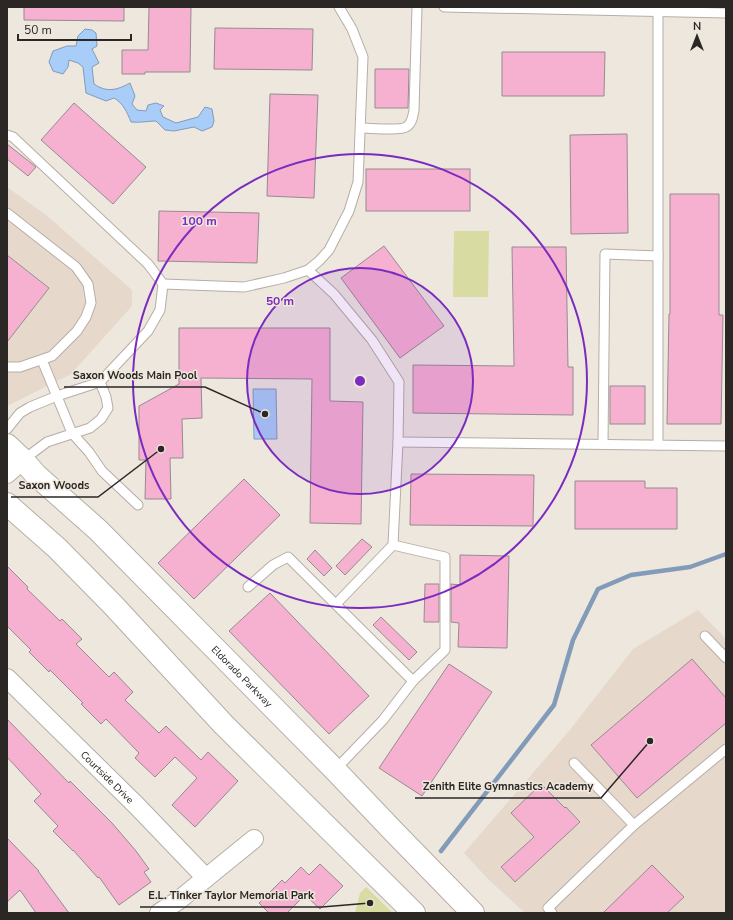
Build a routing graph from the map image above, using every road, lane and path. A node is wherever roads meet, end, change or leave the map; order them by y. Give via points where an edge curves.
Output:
1 (339, 7) edge
2 (417, 7) edge
3 (444, 7) edge
4 (658, 11) junction
5 (726, 13) edge
6 (361, 128) junction
7 (7, 135) edge
8 (7, 213) edge
9 (658, 256) junction
10 (308, 270) junction
11 (163, 284) junction
12 (42, 360) junction
13 (7, 367) edge
14 (100, 382) junction
15 (57, 396) junction
16 (7, 429) edge
17 (72, 433) junction
18 (398, 442) junction
19 (603, 444) junction
20 (7, 445) edge
21 (658, 445) junction
22 (726, 446) edge
23 (23, 460) junction
24 (7, 474) edge
25 (7, 504) edge
26 (138, 505) dead end
27 (393, 546) junction
28 (248, 588) dead end
29 (336, 604) junction
30 (705, 636) dead end
31 (726, 658) edge
32 (7, 678) edge
33 (413, 681) junction
34 (726, 749) edge
35 (574, 763) dead end
36 (335, 770) junction
37 (634, 825) junction
38 (254, 839) dead end
39 (206, 878) junction
40 (159, 913) edge
41 (414, 913) edge
42 (473, 913) edge
43 (552, 913) edge

1 - 6 lane via 352,29 363,57
2 - 6 lane via 414,110 410,123 406,128 399,129
3 - 4 lane
4 - 5 lane
4 - 9 lane
6 - 10 lane via 358,182 349,211 329,250
7 - 11 lane via 14,137 142,259
8 - 12 lane via 76,267 88,284 91,303 79,327 52,356
9 - 19 lane via 605,254
9 - 21 lane
10 - 11 lane via 244,287
10 - 18 lane via 334,294 372,340 399,382
11 - 14 lane via 160,310 148,331
12 - 13 lane via 20,367
12 - 15 lane
14 - 15 lane
14 - 17 lane via 108,408 101,419 90,428
15 - 16 lane via 20,413
15 - 17 lane
17 - 23 lane via 47,442
17 - 26 lane via 102,472
18 - 19 lane
18 - 27 lane
19 - 21 lane
20 - 23 main road, Eldorado Parkway
21 - 22 lane
23 - 24 street
23 - 36 main road, Eldorado Parkway via 98,530
25 - 41 main road via 57,548 224,725
27 - 29 lane
27 - 33 lane via 445,557 445,650
28 - 29 lane via 273,565 288,557
29 - 33 lane
30 - 31 lane
32 - 39 street, Courtside Drive
33 - 36 lane via 383,720
34 - 37 lane
35 - 37 lane
36 - 42 main road, Eldorado Parkway
37 - 43 lane via 548,908
38 - 39 street
39 - 40 street

